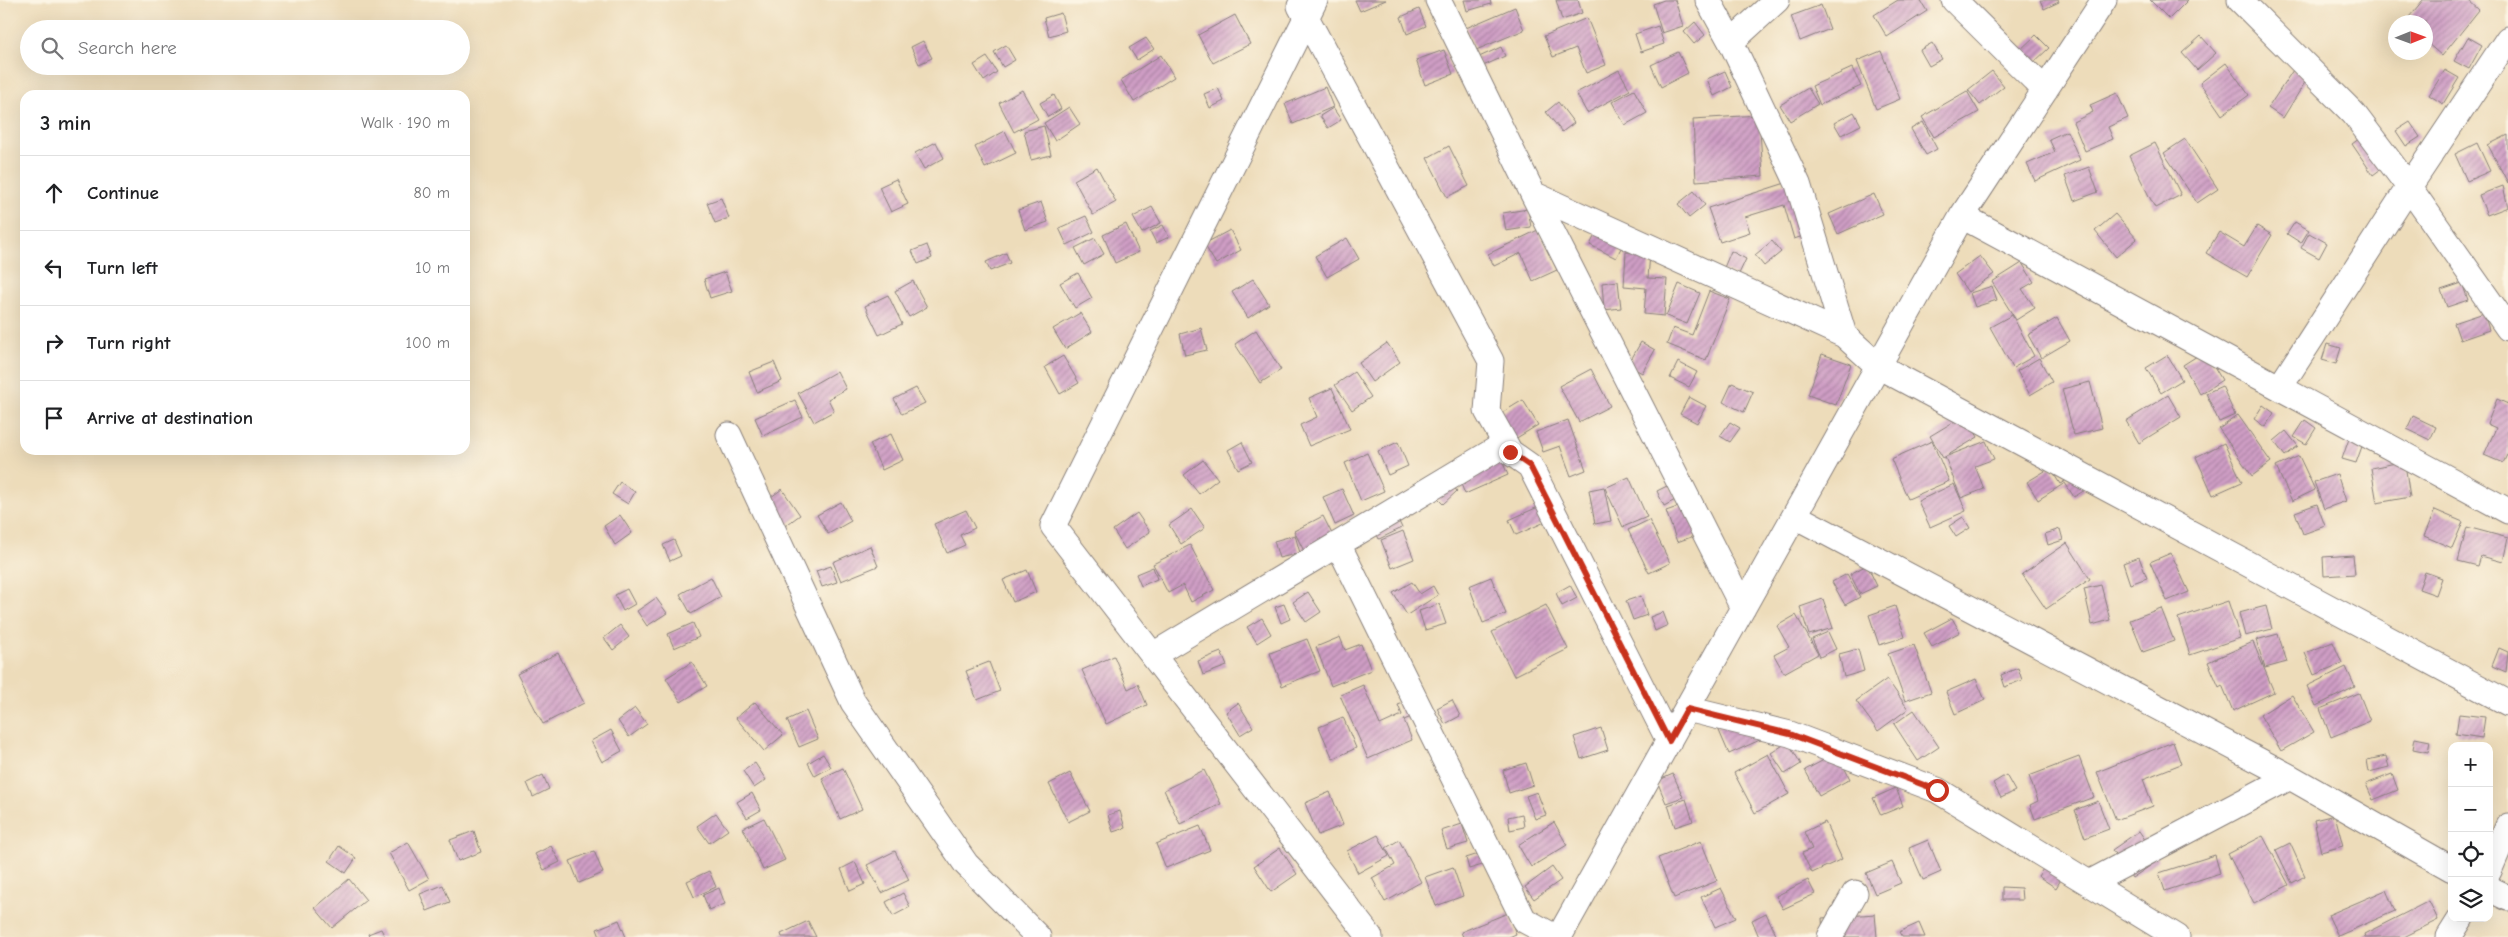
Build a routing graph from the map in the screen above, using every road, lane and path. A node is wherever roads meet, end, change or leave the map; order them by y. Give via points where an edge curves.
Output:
1 (1438, 0) edge
2 (1708, 0) edge
3 (1777, 0) edge
4 (1954, 0) edge
5 (2104, 0) edge
6 (2240, 0) edge
7 (1306, 6) edge
8 (2508, 39) edge
9 (1731, 42) junction
10 (2045, 90) junction
11 (2409, 186) junction
12 (1533, 194) junction
13 (1962, 216) junction
14 (2508, 328) edge
15 (1844, 335) junction
16 (1878, 366) junction
17 (2280, 387) junction
18 (729, 435) dead end
19 (1506, 444) junction
20 (2508, 511) edge
21 (1795, 516) junction
22 (1338, 544) junction
23 (1743, 608) junction
24 (1153, 655) junction
25 (2508, 703) edge
26 (1687, 709) junction
27 (1669, 741) junction
28 (2290, 777) junction
29 (2508, 826) edge
30 (2493, 862) edge
31 (2448, 866) edge
32 (2089, 883) junction
33 (2493, 891) edge
34 (1855, 893) dead end
35 (2508, 898) edge
36 (2458, 922) edge
37 (1038, 937) edge
38 (1370, 937) edge
39 (1555, 937) edge
40 (1559, 937) edge
41 (1830, 937) edge
42 (2177, 937) edge
43 (2449, 937) edge

1 - 12 street
2 - 9 street
3 - 9 street
4 - 10 street
5 - 10 street
6 - 11 street via 2354,114
7 - 19 street via 1491,361 1487,411
7 - 24 street via 1053,526
8 - 11 street
9 - 15 street via 1798,184
10 - 13 street
11 - 14 street
11 - 17 street
12 - 15 street
12 - 23 street
13 - 16 street
13 - 17 street
15 - 16 street
16 - 21 street
16 - 25 street
17 - 20 street
18 - 37 street via 853,702 966,864
19 - 22 street
19 - 27 street via 1510,452 1530,466
21 - 23 street
21 - 28 street
22 - 24 street
22 - 39 street via 1524,920
23 - 26 street
24 - 38 street
26 - 27 street
26 - 32 street via 1790,734 1937,790
27 - 40 street
28 - 31 street
28 - 32 street
29 - 30 street
32 - 42 street
33 - 35 street
34 - 41 street
36 - 43 street

